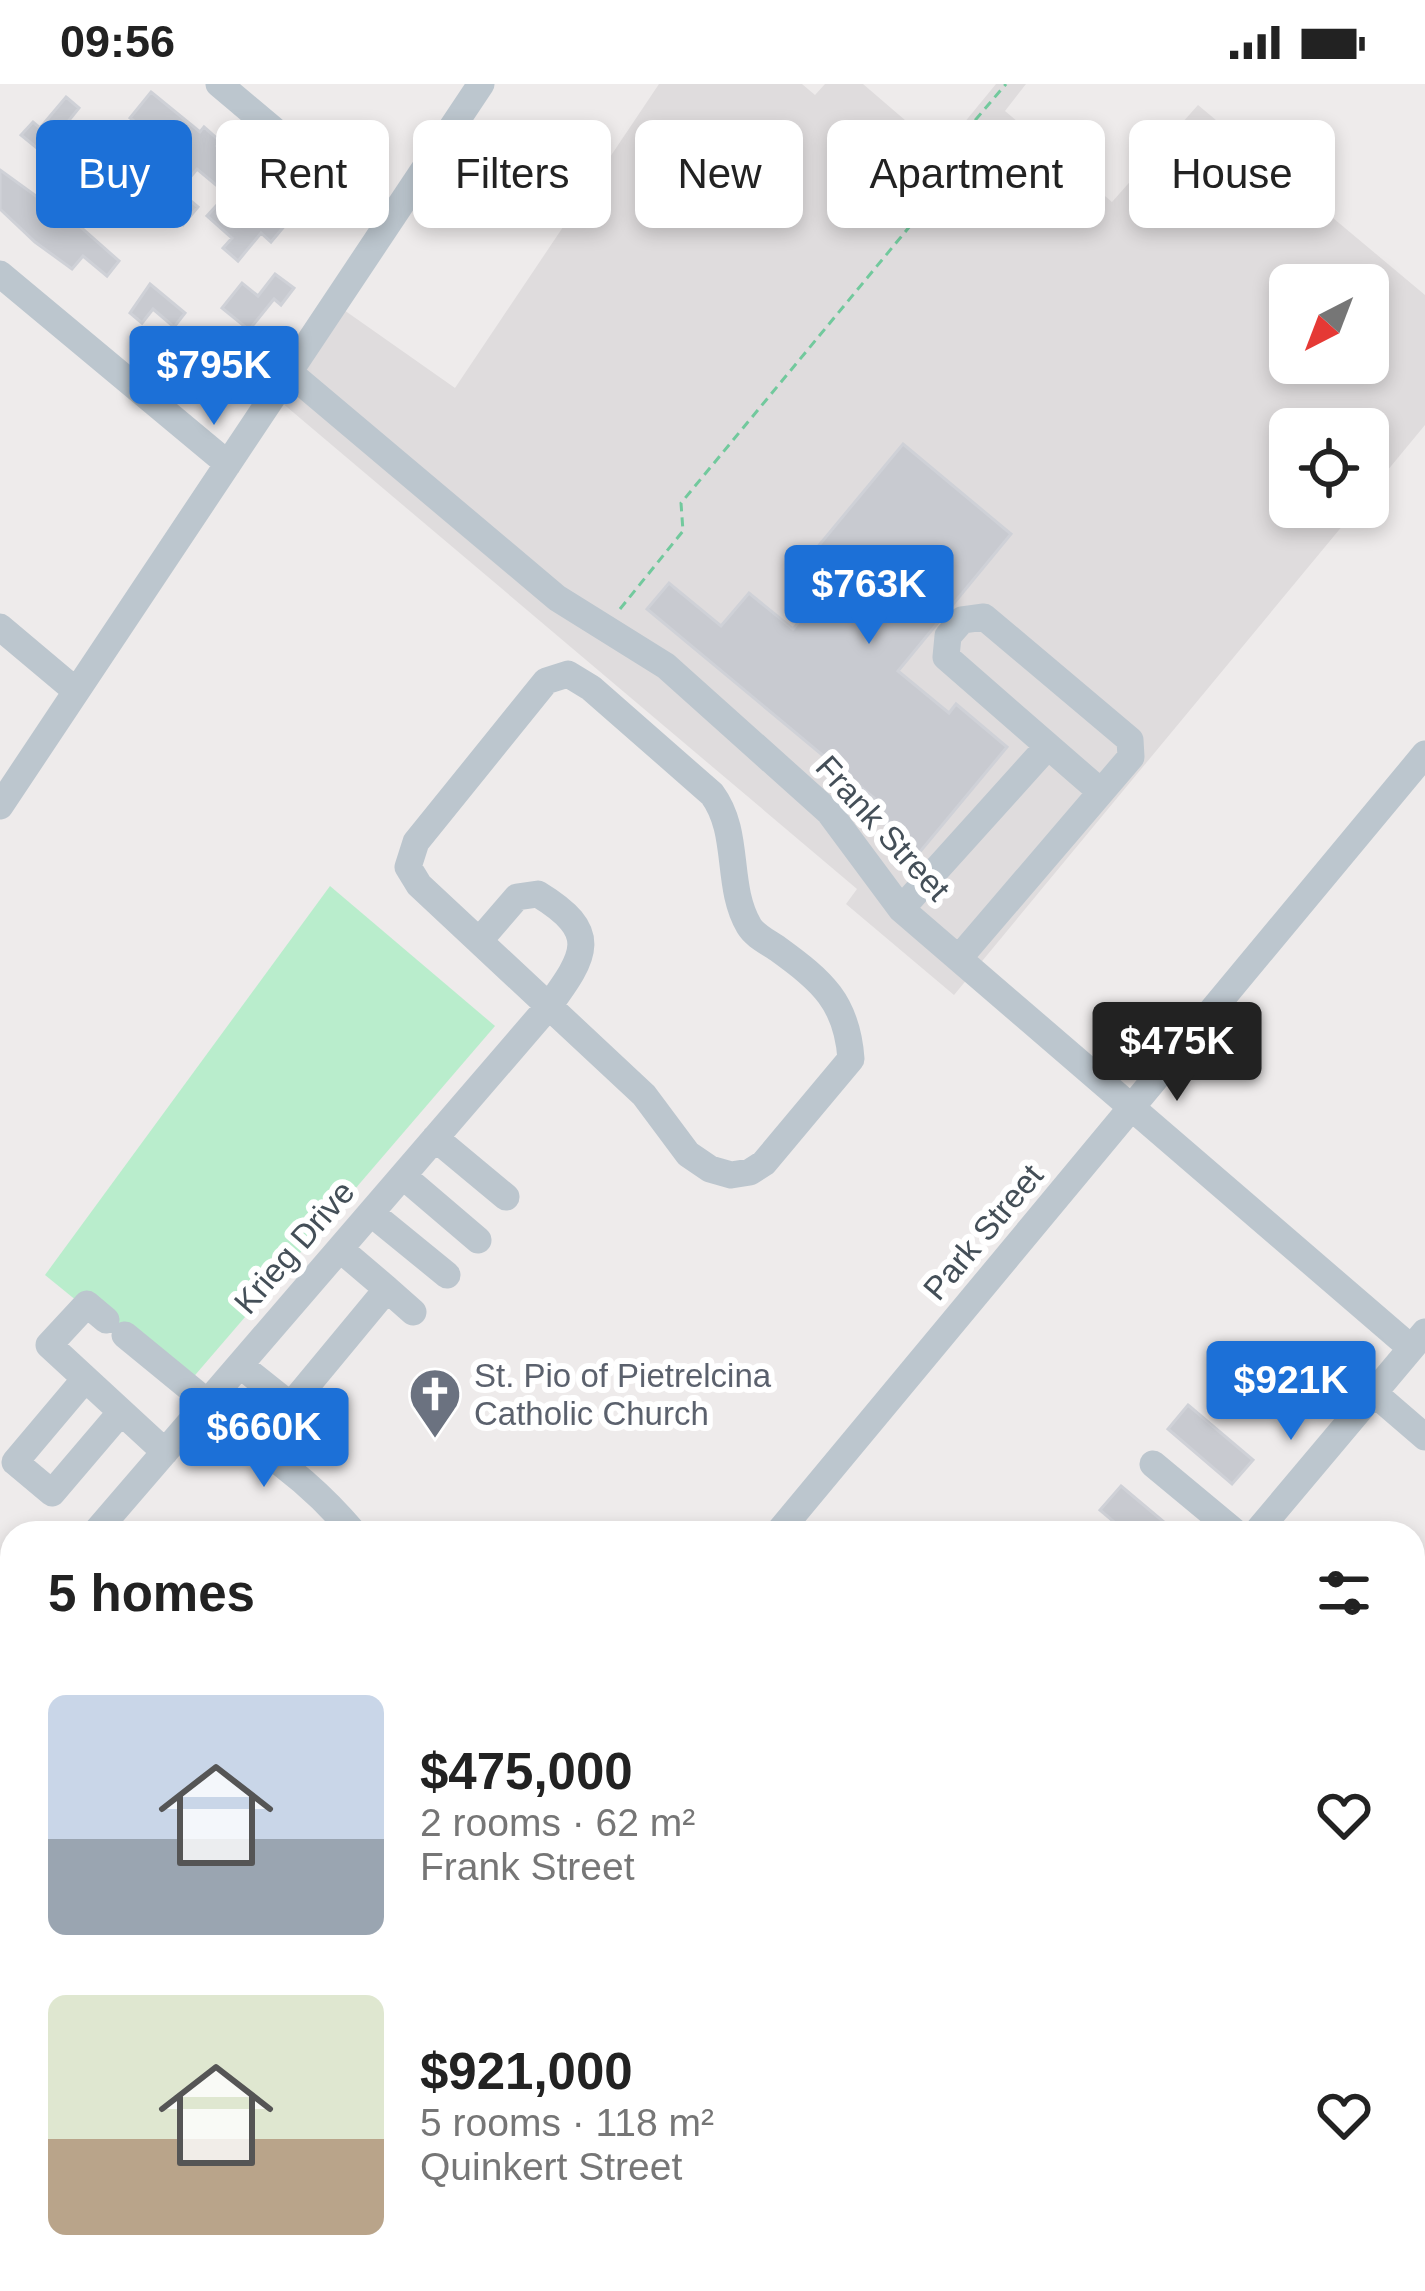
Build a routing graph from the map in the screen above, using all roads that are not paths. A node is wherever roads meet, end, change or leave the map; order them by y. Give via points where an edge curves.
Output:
1 (219, 84) edge
2 (482, 84) edge
3 (262, 120) edge
4 (389, 222) edge
5 (385, 228) edge
6 (0, 274) edge
7 (290, 373) junction
8 (228, 464) junction
9 (0, 627) edge
10 (76, 691) junction
11 (1048, 746) junction
12 (1425, 754) edge
13 (1101, 792) junction
14 (0, 806) edge
15 (901, 909) junction
16 (478, 941) junction
17 (959, 958) junction
18 (548, 1007) junction
19 (1132, 1108) junction
20 (435, 1138) junction
21 (403, 1176) junction
22 (506, 1197) dead end
23 (371, 1213) junction
24 (478, 1240) dead end
25 (340, 1249) junction
26 (447, 1275) dead end
27 (387, 1289) junction
28 (413, 1312) dead end
29 (1418, 1340) edge
30 (240, 1365) junction
31 (85, 1378) junction
32 (1375, 1394) junction
33 (290, 1406) junction
34 (203, 1408) junction
35 (121, 1412) junction
36 (320, 1428) dead end
37 (1425, 1437) edge
38 (257, 1446) junction
39 (165, 1453) junction
40 (1153, 1464) dead end
41 (105, 1521) edge
42 (344, 1521) edge
43 (788, 1521) edge
44 (1222, 1521) edge
45 (1266, 1521) edge

1 - 3 street
2 - 4 street
5 - 7 street
6 - 8 street
7 - 8 street
7 - 15 street, Frank Street via 557,598 666,666 829,812
8 - 10 street
9 - 10 street
10 - 14 street
11 - 13 street
11 - 13 street via 946,657 948,636 962,620 984,617 1130,740 1131,757
11 - 15 street
12 - 19 street, Park Street
13 - 17 street
15 - 17 street, Frank Street
16 - 18 street
16 - 18 street, Krieg Drive via 517,898 538,894 569,913 581,931 580,953
16 - 18 street via 419,885 408,867 416,842 545,681 568,674 726,813 738,902 752,932 816,978 839,1006 851,1059 764,1163 731,1174 688,1154 644,1095
17 - 19 street, Frank Street
18 - 20 street, Krieg Drive
19 - 29 street, Frank Street
19 - 43 street, Park Street
20 - 21 street, Krieg Drive
20 - 22 street
21 - 23 street, Krieg Drive
21 - 24 street
23 - 25 street, Krieg Drive
23 - 26 street
25 - 27 street
25 - 30 street, Krieg Drive
27 - 28 street
27 - 33 street
29 - 32 street
30 - 33 street
30 - 34 street, Krieg Drive
31 - 34 street via 49,1345 88,1304
31 - 35 street
31 - 35 street via 15,1462 52,1493
32 - 37 street
32 - 45 street
33 - 36 street
33 - 38 street
34 - 38 street
34 - 39 street, Krieg Drive
35 - 39 street
38 - 42 street
39 - 41 street, Krieg Drive
40 - 44 street

